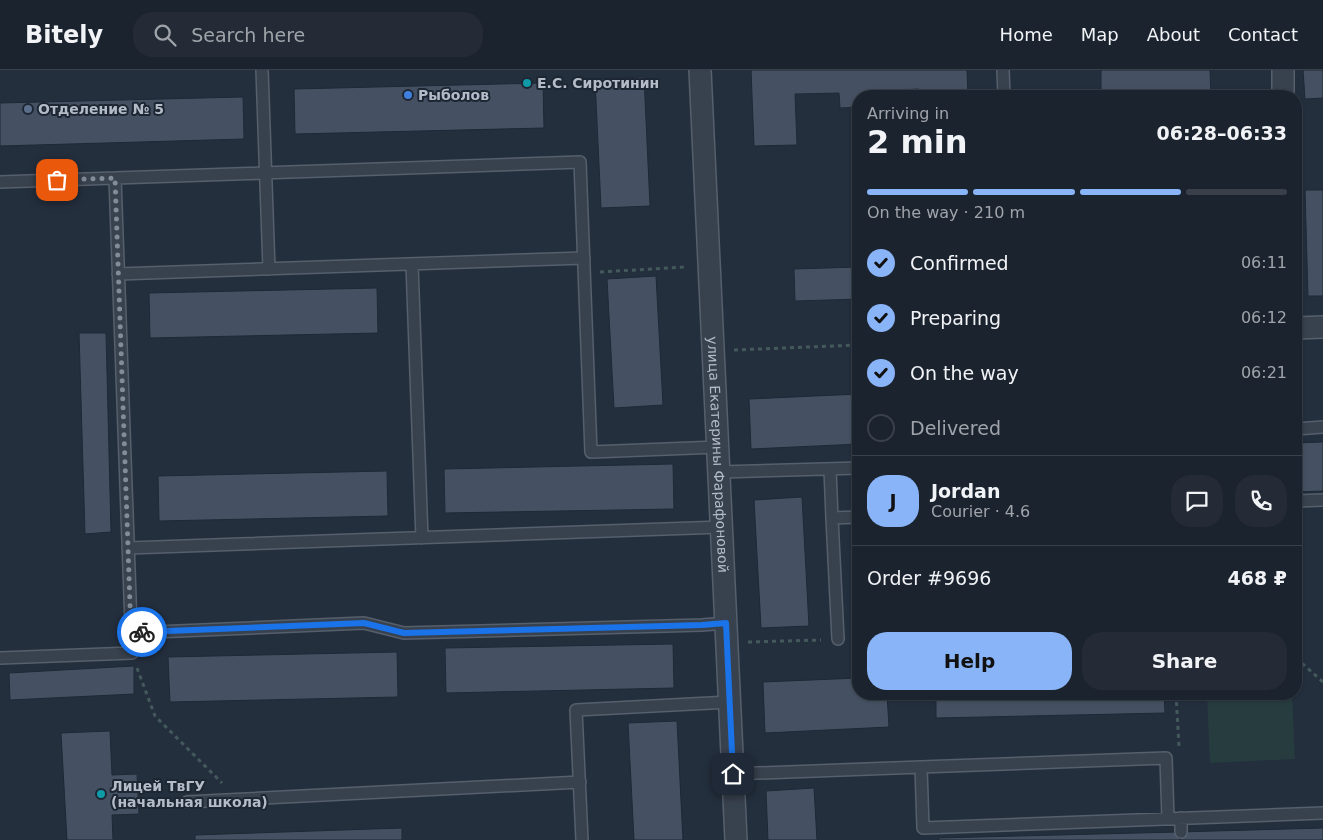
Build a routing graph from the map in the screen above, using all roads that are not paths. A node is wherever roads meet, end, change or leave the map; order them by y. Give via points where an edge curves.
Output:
1 (262, 70) edge
2 (700, 70) edge
3 (1003, 70) edge
4 (1282, 70) edge
5 (1004, 90) edge
6 (1283, 90) edge
7 (266, 173) junction
8 (115, 178) junction
9 (0, 182) edge
10 (584, 258) junction
11 (412, 264) junction
12 (269, 269) junction
13 (118, 274) junction
14 (1323, 327) edge
15 (1302, 328) edge
16 (1302, 428) edge
17 (1323, 428) edge
18 (718, 447) junction
19 (852, 468) edge
20 (830, 469) junction
21 (719, 472) junction
22 (1323, 500) edge
23 (1302, 501) edge
24 (852, 517) edge
25 (832, 518) junction
26 (722, 527) junction
27 (422, 538) junction
28 (128, 548) junction
29 (131, 633) junction
30 (727, 633) junction
31 (838, 639) road end
32 (0, 658) edge
33 (730, 702) junction
34 (921, 767) junction
35 (733, 774) junction
36 (580, 782) junction
37 (187, 802) dead end
38 (1323, 813) edge
39 (1181, 818) junction
40 (1168, 819) junction
41 (1181, 832) dead end
42 (582, 840) edge
43 (736, 840) edge

1 - 7 lane
2 - 18 street, улица Екатерины Фарафоновой
3 - 5 lane
4 - 6 street
7 - 8 lane
7 - 10 lane via 580,162
7 - 12 lane
8 - 9 lane
8 - 13 lane
10 - 11 lane
10 - 18 lane via 591,452
11 - 12 lane
11 - 27 lane
12 - 13 lane
13 - 28 lane
14 - 15 street
16 - 17 lane
18 - 21 street, улица Екатерины Фарафоновой
19 - 20 lane
20 - 21 lane
20 - 25 lane
21 - 26 street, улица Екатерины Фарафоновой
22 - 23 lane
24 - 25 lane
25 - 31 lane
26 - 27 lane
26 - 30 street, улица Екатерины Фарафоновой
27 - 28 lane
28 - 29 lane
29 - 30 lane via 364,623 404,633 702,625
29 - 32 lane via 132,653
30 - 33 street, улица Екатерины Фарафоновой
33 - 35 street, улица Екатерины Фарафоновой
33 - 36 lane via 576,710
34 - 35 lane
34 - 40 lane via 923,828
34 - 40 lane via 1166,758
35 - 43 street, улица Екатерины Фарафоновой
36 - 37 lane
36 - 42 lane
38 - 39 lane
39 - 40 lane
39 - 41 lane

